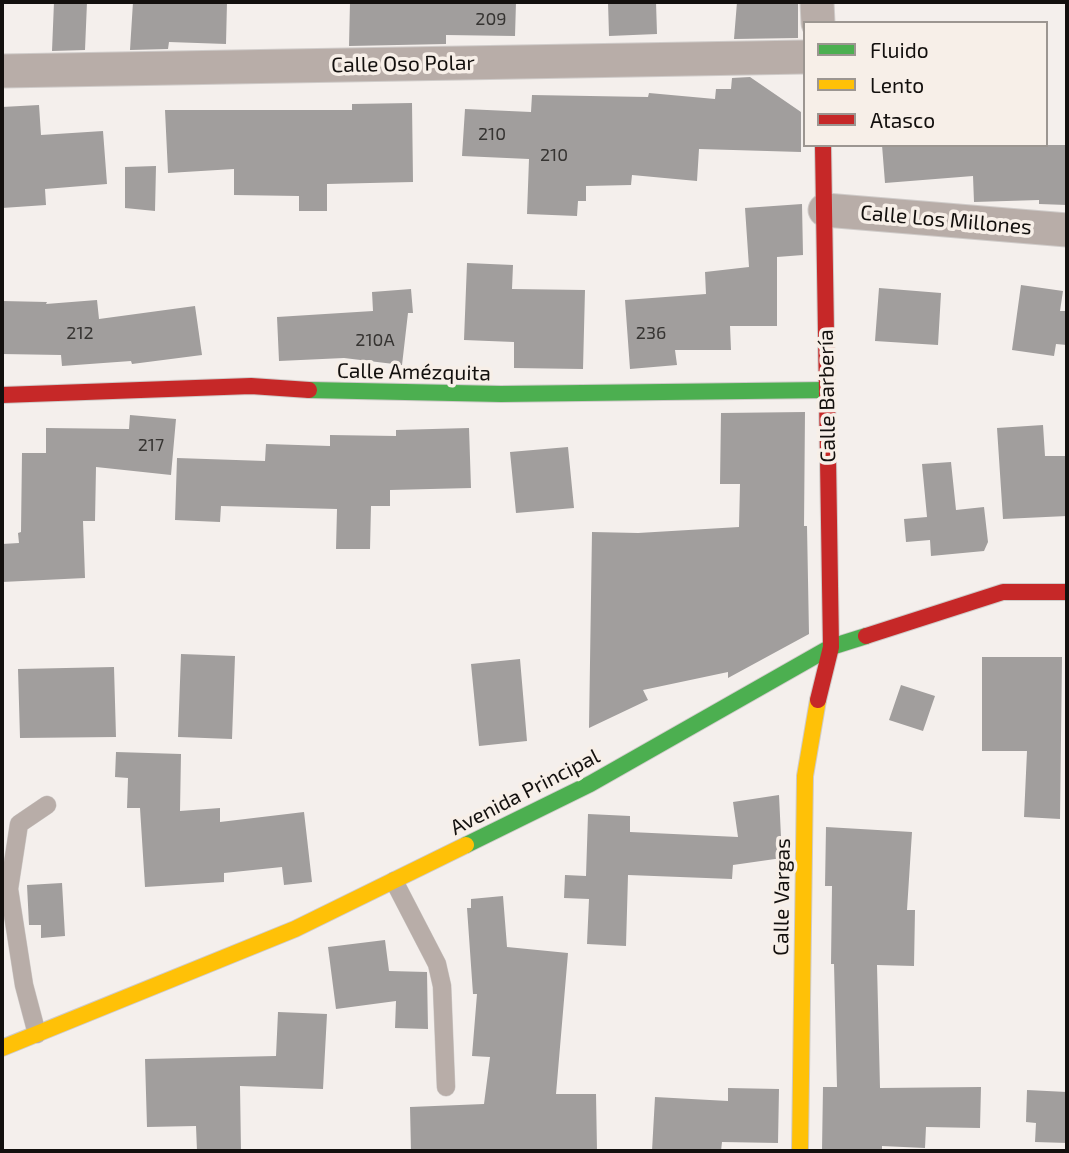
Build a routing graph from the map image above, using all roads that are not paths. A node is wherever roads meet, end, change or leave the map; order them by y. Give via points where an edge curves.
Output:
1 (817, 2) edge
2 (818, 21) edge
3 (803, 57) edge
4 (2, 71) edge
5 (823, 147) edge
6 (825, 210) junction
7 (1067, 230) edge
8 (826, 390) junction
9 (2, 396) edge
10 (1067, 592) edge
11 (831, 648) junction
12 (47, 805) dead end
13 (394, 881) junction
14 (37, 1034) junction
15 (2, 1048) edge
16 (446, 1087) dead end
17 (800, 1151) edge

1 - 2 street
3 - 4 street, Calle Oso Polar
5 - 6 street, Calle Barbería
6 - 7 street, Calle Los Millones
6 - 8 street, Calle Barbería
8 - 9 street, Calle Amézquita via 501,394 251,386
8 - 11 street, Calle Barbería
10 - 11 street, Avenida Principal via 1003,592
11 - 13 street, Avenida Principal via 590,784
11 - 17 street, Calle Vargas via 805,776
12 - 14 lane via 19,824 9,888 24,985
13 - 14 street, Avenida Principal via 295,929
13 - 16 lane via 437,964
14 - 15 street, Avenida Principal

